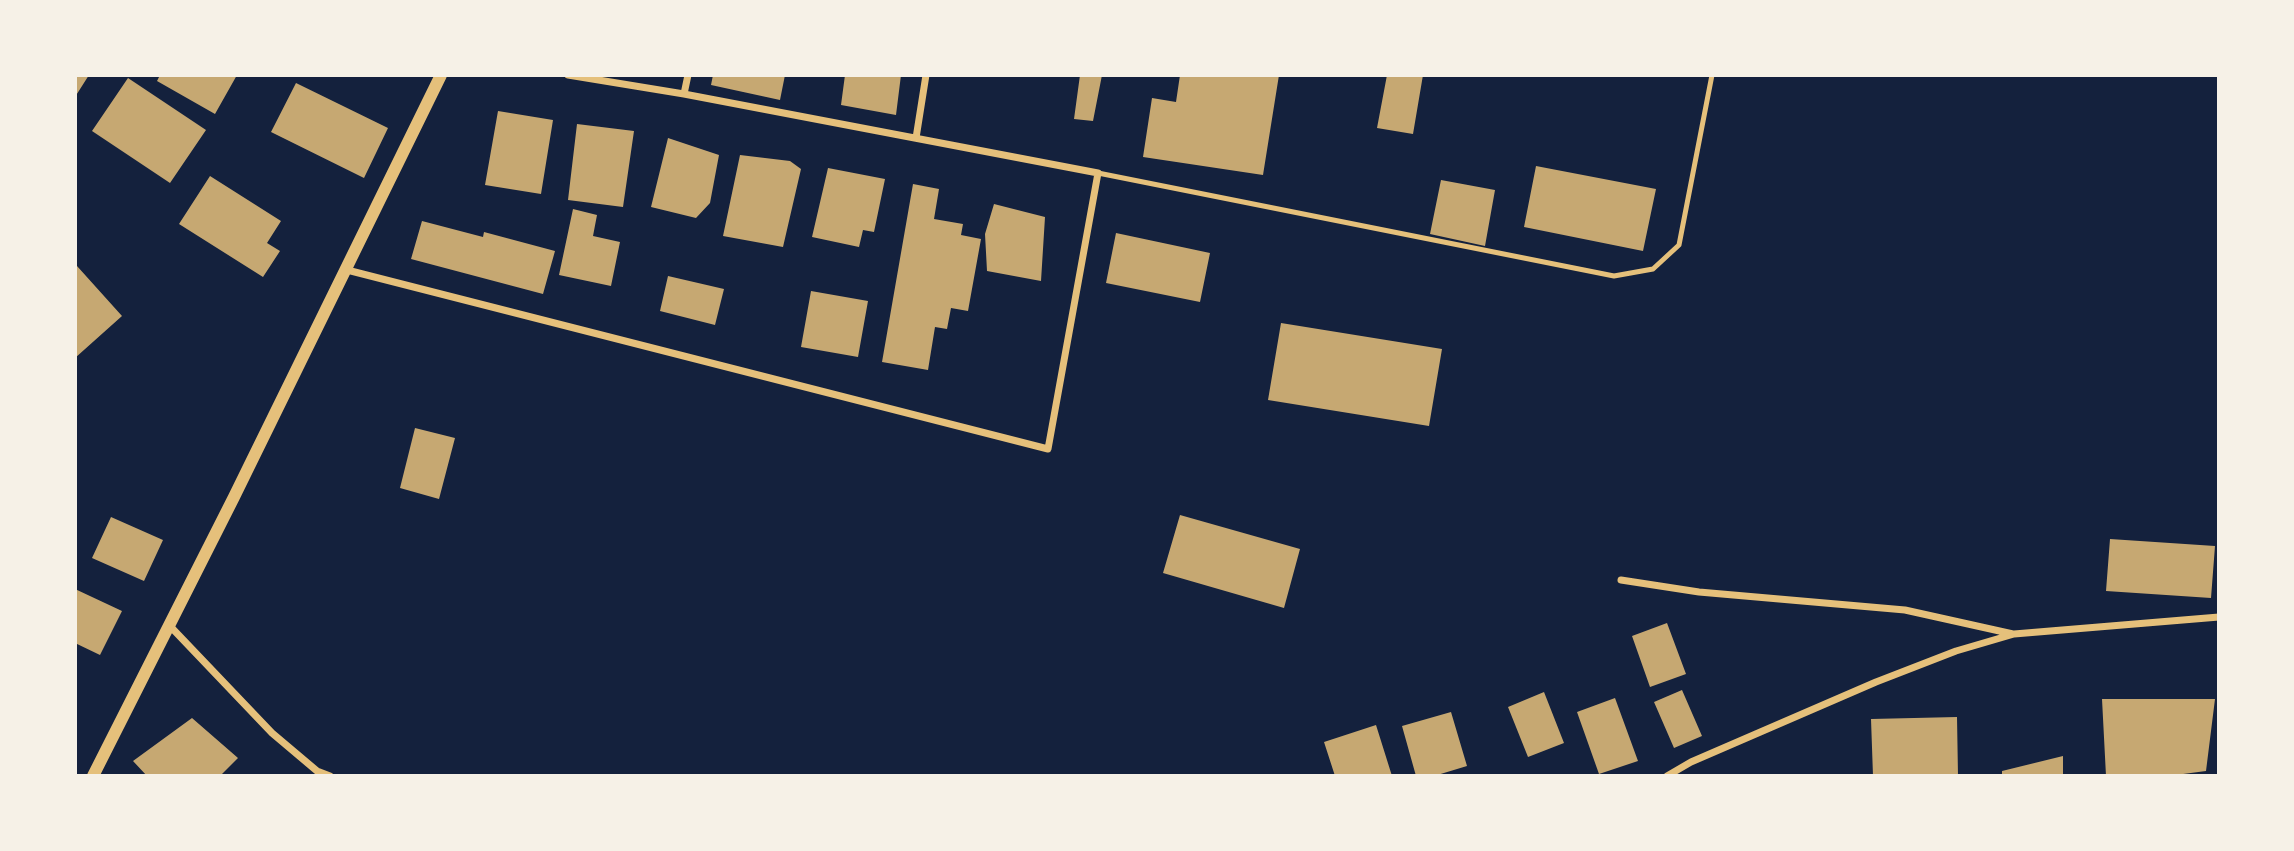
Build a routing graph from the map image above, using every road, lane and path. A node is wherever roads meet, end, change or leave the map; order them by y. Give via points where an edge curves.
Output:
1 (441, 75) edge
2 (568, 75) edge
3 (688, 75) edge
4 (926, 75) edge
5 (1712, 75) edge
6 (684, 94) junction
7 (916, 138) junction
8 (1098, 173) junction
9 (347, 270) junction
10 (1621, 580) dead end
11 (2219, 617) edge
12 (169, 625) junction
13 (2014, 634) junction
14 (93, 776) edge
15 (330, 776) edge
16 (1667, 776) edge

1 - 9 street
2 - 6 street
3 - 6 street
4 - 7 street
5 - 8 lane via 1679,245 1653,269 1614,276
6 - 7 street
7 - 8 street
8 - 9 street via 1048,449
9 - 12 street
10 - 13 street via 1699,592 1905,610
11 - 13 street
12 - 14 street
12 - 15 street via 272,733 317,771
13 - 16 street via 1876,682

